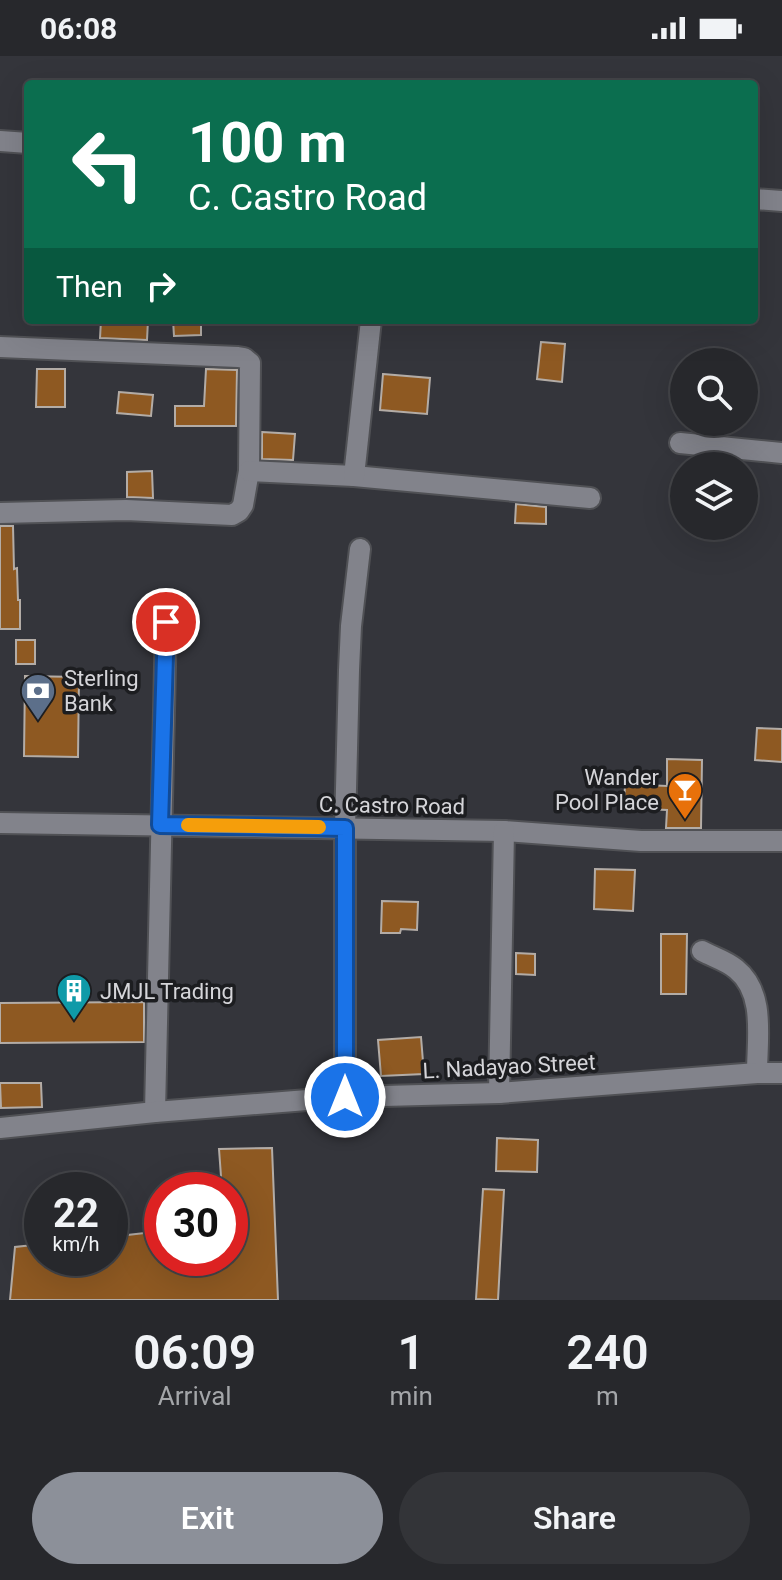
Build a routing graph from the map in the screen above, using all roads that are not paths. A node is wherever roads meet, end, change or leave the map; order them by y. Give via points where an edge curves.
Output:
1 (0, 141) edge
2 (24, 143) edge
3 (758, 199) edge
4 (782, 201) edge
5 (371, 324) edge
6 (0, 347) edge
7 (680, 443) dead end
8 (782, 453) edge
9 (249, 471) junction
10 (354, 476) junction
11 (590, 498) dead end
12 (0, 513) edge
13 (360, 549) dead end
14 (166, 622) dead end
15 (0, 823) edge
16 (160, 825) junction
17 (345, 828) junction
18 (504, 831) junction
19 (782, 841) edge
20 (702, 951) dead end
21 (757, 1073) junction
22 (782, 1073) edge
23 (499, 1093) junction
24 (345, 1097) junction
25 (155, 1112) junction
26 (0, 1128) edge

1 - 2 street
3 - 4 street
5 - 10 street
6 - 9 street via 244,358 250,363
7 - 8 street
9 - 10 street
9 - 12 street via 243,505 232,515 126,510
10 - 11 street
13 - 17 street via 351,626
14 - 16 street
15 - 16 street, C. Castro Road
16 - 17 street, C. Castro Road
16 - 25 street
17 - 18 street, C. Castro Road
17 - 24 street
18 - 19 street, C. Castro Road via 641,841
18 - 23 street
20 - 21 street via 735,968 751,984 757,1005
21 - 22 street, L. Nadayao Street
21 - 23 street, L. Nadayao Street
23 - 24 street, L. Nadayao Street
24 - 25 street, L. Nadayao Street
25 - 26 street, L. Nadayao Street

